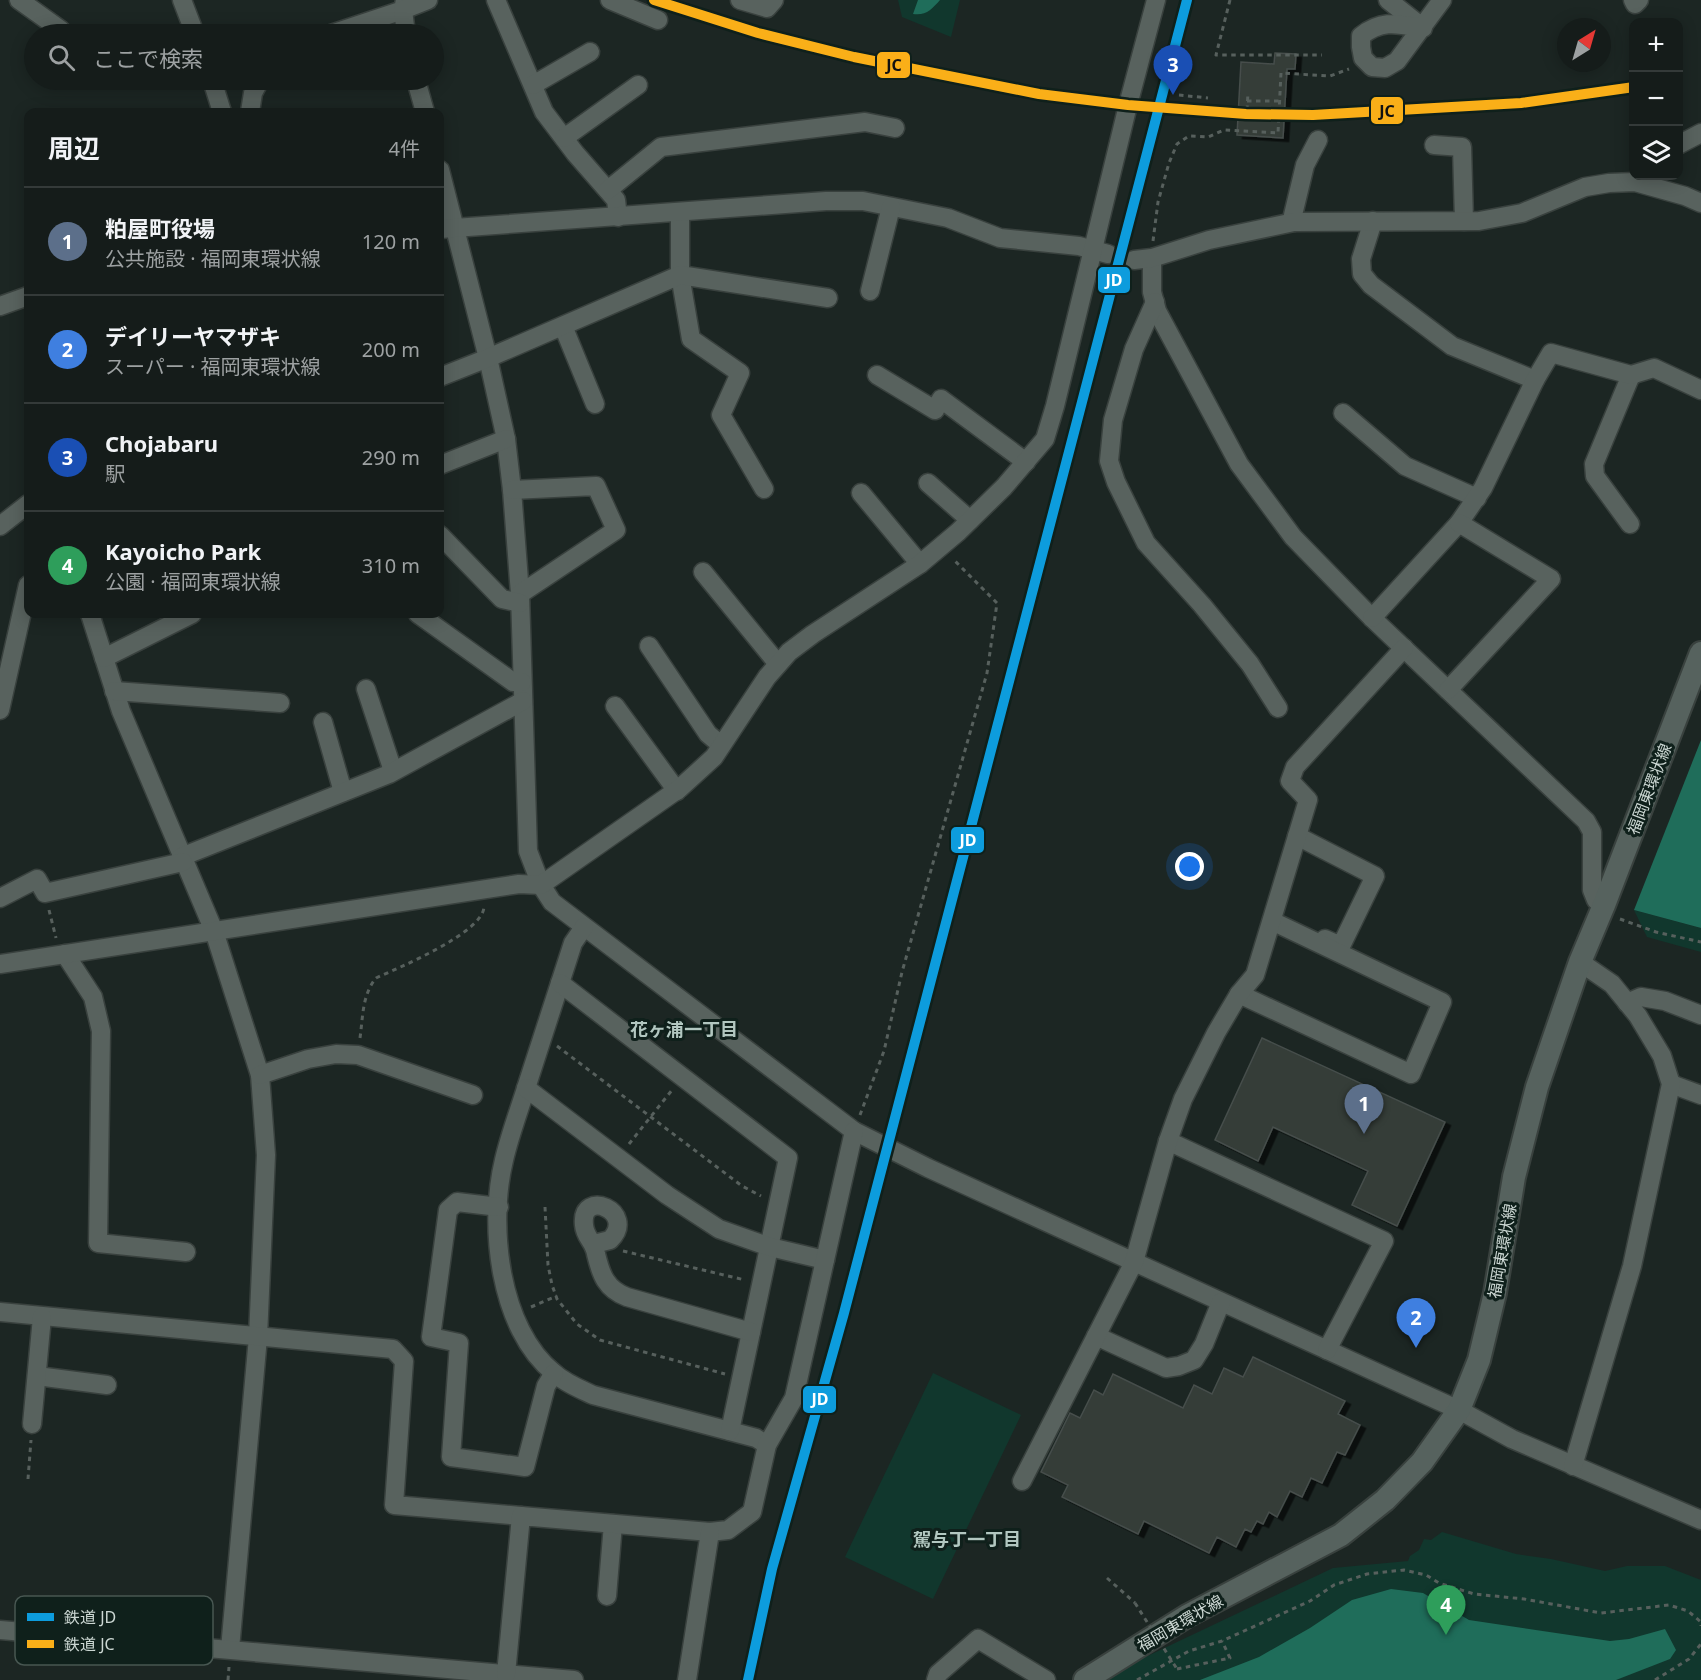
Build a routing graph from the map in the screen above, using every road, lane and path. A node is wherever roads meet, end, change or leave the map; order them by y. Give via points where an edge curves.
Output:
1 (19, 0) edge
2 (182, 0) edge
3 (428, 0) edge
4 (496, 0) edge
5 (610, 0) edge
6 (740, 0) edge
7 (774, 0) edge
8 (1156, 0) edge
9 (1230, 0) edge
10 (1388, 0) edge
11 (1442, 0) edge
12 (1633, 0) edge
13 (1639, 0) edge
14 (404, 5) edge
15 (658, 20) dead end
16 (53, 24) edge
17 (191, 24) edge
18 (356, 24) edge
19 (405, 24) edge
20 (1423, 28) junction
21 (590, 52) dead end
22 (1322, 55) dead end
23 (1363, 58) junction
24 (533, 85) junction
25 (638, 85) dead end
26 (215, 90) edge
27 (255, 90) edge
28 (419, 90) edge
29 (1248, 92) dead end
30 (1179, 95) dead end
31 (1208, 98) dead end
32 (1247, 101) junction
33 (1280, 101) junction
34 (221, 108) edge
35 (251, 108) edge
36 (424, 108) edge
37 (1247, 110) dead end
38 (895, 128) dead end
39 (1701, 133) edge
40 (564, 138) junction
41 (1318, 140) dead end
42 (1683, 142) edge
43 (1434, 145) dead end
44 (1631, 180) edge
45 (1641, 180) edge
46 (608, 190) junction
47 (444, 203) edge
48 (1701, 204) edge
49 (891, 207) junction
50 (680, 213) junction
51 (618, 217) junction
52 (1373, 221) junction
53 (1464, 221) junction
54 (1294, 222) junction
55 (447, 228) edge
56 (1101, 251) junction
57 (1143, 259) junction
58 (680, 275) junction
59 (870, 291) dead end
60 (24, 297) edge
61 (828, 298) dead end
62 (1155, 303) junction
63 (0, 306) edge
64 (563, 326) junction
65 (488, 358) junction
66 (444, 375) edge
67 (877, 375) dead end
68 (1631, 375) junction
69 (1534, 380) junction
70 (1701, 390) edge
71 (595, 404) dead end
72 (1343, 413) dead end
73 (506, 439) junction
74 (1026, 462) junction
75 (444, 463) edge
76 (928, 483) dead end
77 (764, 489) dead end
78 (512, 490) junction
79 (861, 493) dead end
80 (1477, 498) junction
81 (24, 507) edge
82 (970, 520) junction
83 (1458, 524) junction
84 (1630, 524) dead end
85 (0, 526) edge
86 (444, 539) edge
87 (941, 546) junction
88 (920, 564) junction
89 (703, 572) dead end
90 (520, 599) junction
91 (24, 603) edge
92 (91, 618) edge
93 (184, 618) edge
94 (424, 618) edge
95 (1372, 618) junction
96 (649, 646) dead end
97 (1404, 648) junction
98 (1701, 653) edge
99 (104, 658) junction
100 (778, 664) junction
101 (522, 682) junction
102 (366, 690) dead end
103 (1448, 690) junction
104 (114, 691) junction
105 (523, 701) junction
106 (280, 703) dead end
107 (615, 706) dead end
108 (1278, 708) dead end
109 (0, 710) edge
110 (323, 723) dead end
111 (721, 746) junction
112 (393, 771) junction
113 (677, 791) junction
114 (343, 792) junction
115 (1297, 836) junction
116 (182, 859) junction
117 (541, 885) junction
118 (480, 890) junction
119 (45, 893) junction
120 (0, 898) edge
121 (1603, 909) junction
122 (1273, 918) junction
123 (584, 927) junction
124 (214, 932) junction
125 (1701, 942) edge
126 (63, 954) junction
127 (1580, 962) junction
128 (0, 964) edge
129 (560, 983) junction
130 (1239, 994) junction
131 (1627, 1003) junction
132 (1701, 1015) edge
133 (543, 1036) junction
134 (358, 1055) junction
135 (260, 1076) junction
136 (682, 1077) junction
137 (1671, 1084) junction
138 (526, 1088) junction
139 (473, 1095) dead end
140 (1701, 1095) edge
141 (651, 1117) junction
142 (854, 1131) junction
143 (1168, 1141) junction
144 (618, 1158) junction
145 (779, 1202) junction
146 (499, 1207) junction
147 (546, 1207) dead end
148 (594, 1244) joint
149 (770, 1246) junction
150 (186, 1252) dead end
151 (825, 1260) junction
152 (1134, 1262) junction
153 (762, 1284) junction
154 (556, 1296) junction
155 (1221, 1302) junction
156 (0, 1312) edge
157 (513, 1314) junction
158 (42, 1317) junction
159 (751, 1332) junction
160 (1096, 1336) junction
161 (258, 1337) junction
162 (1327, 1350) junction
163 (554, 1373) junction
164 (37, 1376) junction
165 (741, 1378) junction
166 (107, 1385) dead end
167 (1459, 1410) junction
168 (32, 1424) joint
169 (730, 1431) junction
170 (766, 1445) junction
171 (1573, 1466) junction
172 (28, 1479) dead end
173 (1022, 1481) dead end
174 (521, 1516) junction
175 (1701, 1520) edge
176 (613, 1524) junction
177 (710, 1533) junction
178 (1107, 1578) dead end
179 (607, 1596) dead end
180 (1701, 1626) edge
181 (0, 1630) edge
182 (15, 1631) edge
183 (1222, 1641) junction
184 (1701, 1644) edge
185 (213, 1648) edge
186 (231, 1649) junction
187 (506, 1674) junction
188 (574, 1680) edge
189 (687, 1680) edge
190 (936, 1680) edge
191 (1046, 1680) edge
192 (1085, 1680) edge
193 (1137, 1680) edge
194 (1655, 1680) edge

1 - 16 street
2 - 17 street
3 - 14 street
4 - 24 street
5 - 15 street
6 - 7 street via 766,8
8 - 56 street via 1128,105
9 - 22 path via 1216,55
10 - 20 street
11 - 20 street
12 - 13 street via 1635,4
14 - 18 street
14 - 19 street
20 - 23 street via 1397,61 1385,68 1372,67
20 - 23 street via 1380,24 1371,28 1362,36
21 - 24 street
23 - 33 path via 1340,74 1281,73
24 - 40 street via 544,112
25 - 40 street
26 - 34 street
27 - 35 street
28 - 36 street
29 - 32 path
30 - 31 path
32 - 33 path
32 - 37 path
33 - 57 path via 1278,132 1224,130 1208,137 1189,136 1177,144
38 - 46 street via 865,123 661,147
39 - 42 street
40 - 46 street
41 - 54 street via 1305,165
43 - 53 street via 1462,147
44 - 53 street via 1585,188 1522,213
45 - 48 street
46 - 51 street via 616,200
47 - 55 street
49 - 50 street via 863,201 825,201
49 - 56 street via 948,218 1000,238
49 - 59 street
50 - 51 street
50 - 58 street
51 - 55 street
52 - 53 street
52 - 54 street
52 - 69 street via 1360,259 1362,274 1371,285 1452,346
54 - 57 street
55 - 65 street
56 - 74 street via 1046,439
57 - 62 street
58 - 61 street
58 - 64 street
58 - 77 street via 692,339 740,373 721,415
60 - 63 street
62 - 95 street via 1239,464 1293,537
62 - 108 street via 1134,350 1113,420 1109,461 1146,543 1250,664
64 - 65 street
64 - 71 street
65 - 66 street
65 - 73 street
67 - 74 street via 935,410 941,399
68 - 69 street via 1551,353
68 - 70 street via 1654,369
68 - 84 street via 1594,464 1595,476
69 - 80 street
72 - 80 street via 1405,466
73 - 75 street
73 - 78 street
74 - 82 street
76 - 82 street
78 - 90 street
78 - 90 street via 596,486 616,530
79 - 88 street
80 - 83 street
81 - 85 street
82 - 87 street
83 - 95 street
83 - 103 street via 1551,579
86 - 90 street via 502,599
87 - 88 street
87 - 142 path via 997,603 987,673 902,972 884,1051
88 - 100 street via 813,634
89 - 100 street
90 - 101 street
91 - 109 street
92 - 99 street
93 - 99 street
94 - 101 street via 513,682
95 - 97 street
96 - 111 street via 708,734
97 - 103 street
97 - 115 street via 1295,767 1290,781 1308,800
98 - 121 main road, 福岡東環状線
99 - 104 street
100 - 111 street
101 - 105 street
102 - 112 street
103 - 121 street via 1586,821 1592,832 1592,890
104 - 106 street
104 - 116 street
105 - 112 street
105 - 117 street via 528,851
107 - 113 street
110 - 114 street
111 - 113 street
112 - 114 street
113 - 117 street
114 - 116 street
115 - 122 street
115 - 122 street via 1375,876 1341,946
116 - 119 street
116 - 124 street
117 - 118 street
117 - 123 street via 552,902
118 - 124 street
118 - 134 path via 485,909 482,916 453,941 375,978 369,986
119 - 120 street via 37,879
119 - 126 path
121 - 125 path via 1656,932
121 - 127 main road, 福岡東環状線
122 - 130 street via 1255,975
122 - 130 street via 1442,1002 1411,1074
123 - 129 street via 573,943
123 - 142 street
124 - 126 street
124 - 135 street
126 - 128 street
126 - 150 street via 93,997 101,1031 98,1243
127 - 131 street via 1612,984
127 - 167 main road, 福岡東環状線 via 1537,1087 1514,1177 1495,1293 1479,1360
129 - 133 street
129 - 136 street
130 - 143 street via 1183,1099
131 - 132 street via 1641,997 1665,1001
131 - 137 street via 1662,1056
133 - 138 street
133 - 141 path
134 - 135 street via 308,1059
134 - 139 street
135 - 161 street via 266,1155
136 - 141 path
136 - 145 street via 788,1158
137 - 140 street
137 - 171 street via 1632,1266
138 - 144 street
138 - 146 street via 503,1161
141 - 144 path
141 - 145 path via 754,1194
142 - 151 street
142 - 152 street
143 - 152 street
143 - 162 street via 1383,1241
144 - 149 street via 719,1229
145 - 149 street
146 - 157 street via 502,1272
146 - 163 street via 457,1202 448,1210 431,1337 459,1342 451,1457 525,1467 546,1386
147 - 154 path via 548,1265
148 - 153 path
148 - 159 street via 601,1274 618,1294
149 - 151 street
149 - 153 street
151 - 170 street via 794,1398
152 - 155 street
152 - 160 street
153 - 159 street
154 - 157 path
154 - 165 path via 577,1324 600,1340
155 - 160 street via 1194,1360 1179,1366 1166,1368
155 - 162 street
156 - 158 street
157 - 163 street via 529,1346
158 - 161 street
158 - 164 street
159 - 165 street
160 - 173 street
161 - 174 street via 393,1349 404,1361 394,1505
161 - 186 street
162 - 167 street
163 - 169 street via 593,1395
164 - 166 street
164 - 168 street
165 - 169 street
167 - 171 street
167 - 192 main road, 福岡東環状線 via 1422,1462 1385,1500 1341,1535 1187,1616
168 - 172 path
169 - 170 street
170 - 177 street via 752,1512 728,1530
171 - 175 street
174 - 176 street
174 - 187 street
176 - 177 street
176 - 179 street
177 - 189 street
178 - 183 path, bridge via 1135,1603 1177,1669 1230,1658
180 - 183 path via 1688,1611 1669,1605 1601,1613 1474,1594 1404,1570 1367,1574 1334,1586 1311,1601
181 - 182 street
183 - 193 path via 1189,1652
184 - 194 path via 1689,1659
185 - 186 street
186 - 187 street
187 - 188 street
190 - 191 street via 978,1639

